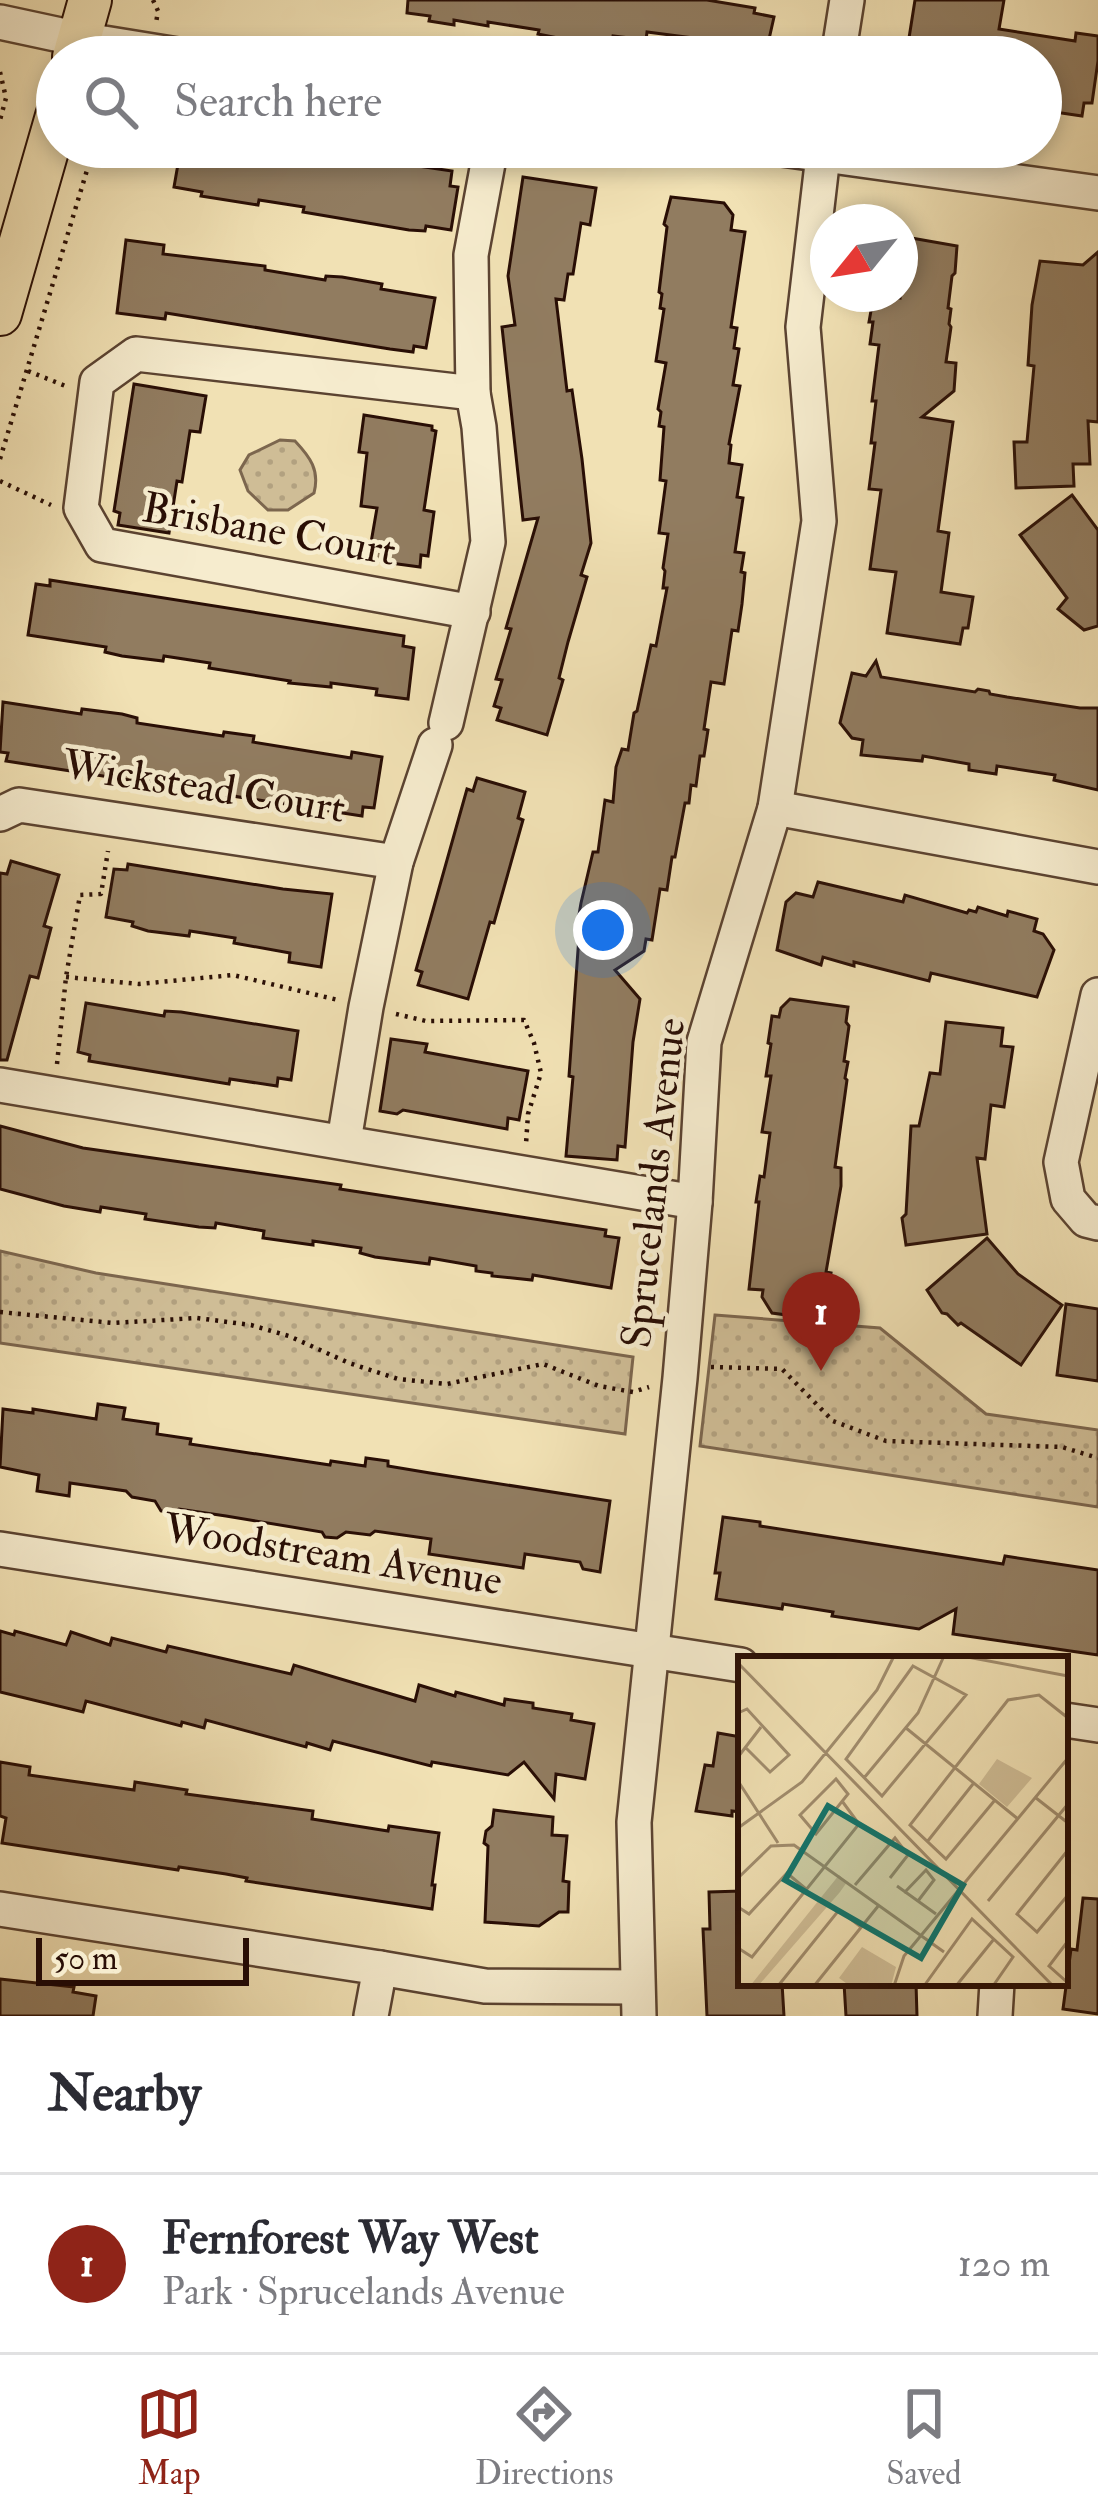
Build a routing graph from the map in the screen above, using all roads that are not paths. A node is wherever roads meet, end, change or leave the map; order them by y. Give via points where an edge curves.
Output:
1 (847, 0) edge
2 (0, 22) edge
3 (81, 32) edge
4 (841, 36) edge
5 (42, 168) edge
6 (487, 168) edge
7 (822, 168) edge
8 (935, 168) edge
9 (1098, 193) edge
10 (0, 314) edge
11 (473, 392) junction
12 (473, 613) junction
13 (775, 808) junction
14 (0, 814) edge
15 (396, 862) junction
16 (1098, 866) edge
17 (1098, 995) edge
18 (0, 1085) edge
19 (344, 1141) junction
20 (695, 1202) junction
21 (1098, 1223) edge
22 (0, 1549) edge
23 (653, 1650) junction
24 (738, 1664) edge
25 (1068, 1721) edge
26 (1098, 1725) edge
27 (0, 1909) edge
28 (380, 1968) junction
29 (997, 1986) edge
30 (638, 2002) edge
31 (371, 2016) edge
32 (995, 2016) edge

1 - 4 street
2 - 3 street
5 - 10 main road
6 - 11 street via 471,255
7 - 13 street, Sprucelands Avenue via 802,327 819,521
8 - 9 street
11 - 12 street via 488,542
11 - 12 street, Brisbane Court via 136,354 97,382 81,508 102,545
12 - 15 street, Wickstead Court
13 - 16 street
13 - 20 street, Sprucelands Avenue via 704,1042
14 - 15 street, Wickstead Court via 19,805
15 - 19 street, Wickstead Court
17 - 21 street via 1060,1162 1068,1198
18 - 19 street
19 - 20 street
20 - 23 street, Sprucelands Avenue
22 - 23 street, Woodstream Avenue
23 - 24 street, Woodstream Avenue
23 - 30 street, Sprucelands Avenue via 634,1822
25 - 26 street
27 - 28 street
28 - 30 street
28 - 31 street
29 - 32 street

